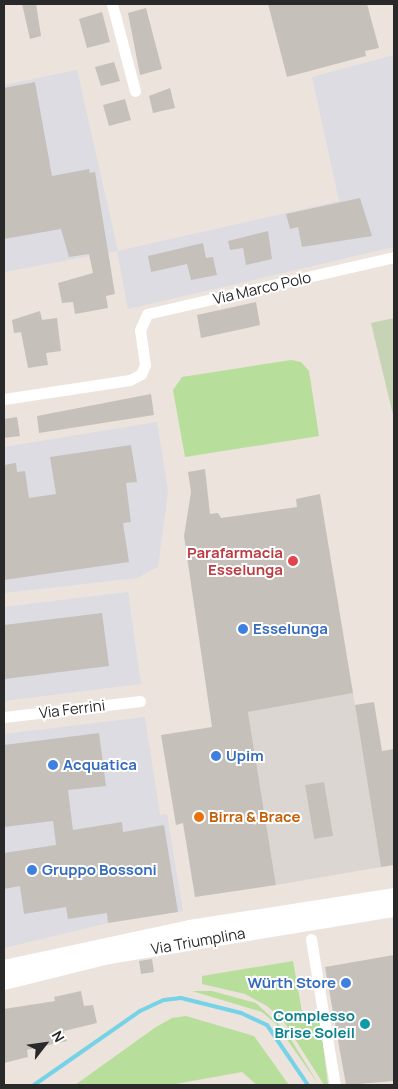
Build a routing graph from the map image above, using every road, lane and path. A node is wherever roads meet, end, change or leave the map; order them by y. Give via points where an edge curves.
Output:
1 (112, 4) edge
2 (135, 91) dead end
3 (394, 257) edge
4 (4, 398) edge
5 (140, 701) dead end
6 (4, 718) edge
7 (394, 896) edge
8 (394, 909) edge
9 (311, 939) dead end
10 (4, 968) edge
11 (4, 982) edge
12 (335, 1085) edge

1 - 2 street
3 - 4 street, Via Marco Polo via 147,314 140,330 145,365 141,374 130,380
5 - 6 street, Via Ferrini
7 - 10 main road, Via Triumplina via 190,928
8 - 11 main road, Via Triumplina via 128,953
9 - 12 street

